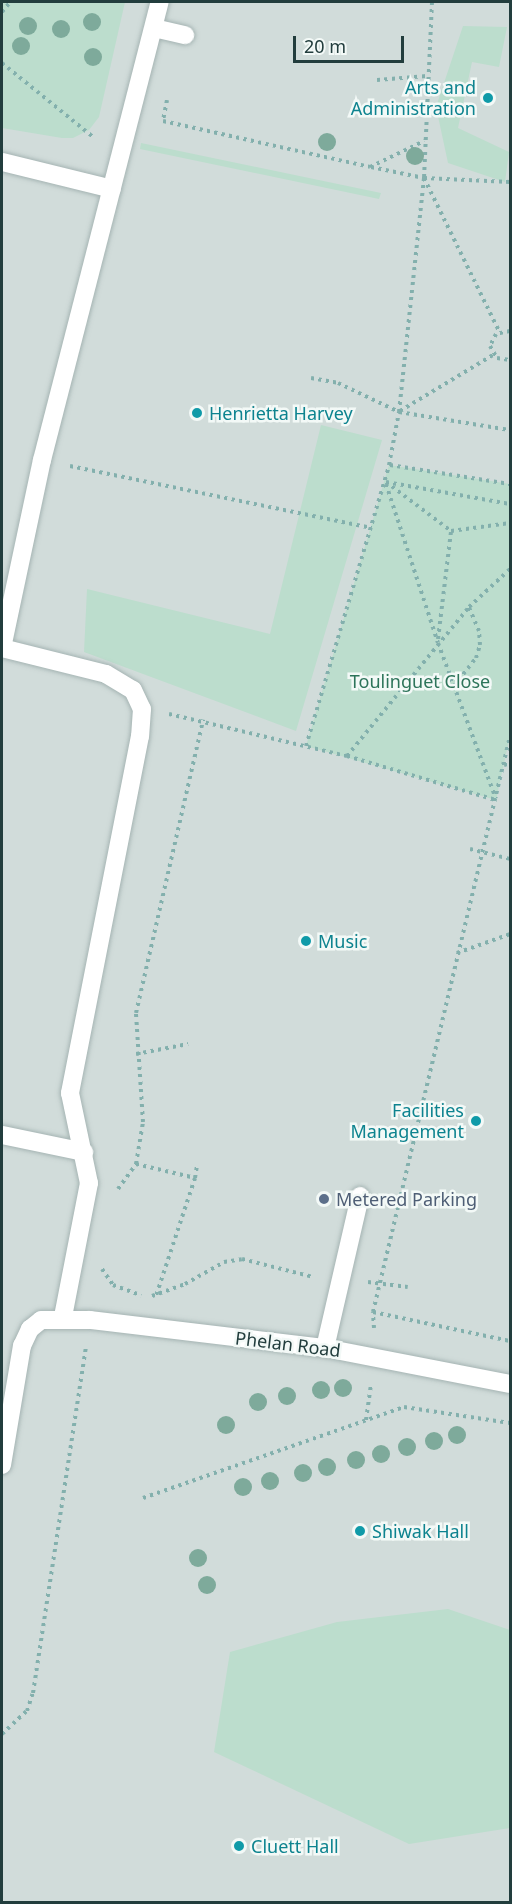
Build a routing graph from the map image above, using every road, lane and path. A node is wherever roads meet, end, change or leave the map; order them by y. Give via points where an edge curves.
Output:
1 (10, 2) edge
2 (160, 2) edge
3 (432, 2) edge
4 (2, 12) edge
5 (154, 28) junction
6 (185, 35) dead end
7 (2, 63) edge
8 (427, 76) junction
9 (377, 80) dead end
10 (169, 91) dead end
11 (93, 137) dead end
12 (424, 141) junction
13 (2, 162) edge
14 (370, 167) junction
15 (424, 178) junction
16 (510, 182) edge
17 (112, 189) junction
18 (499, 331) junction
19 (510, 331) edge
20 (493, 355) junction
21 (510, 360) edge
22 (311, 378) dead end
23 (399, 411) junction
24 (510, 430) edge
25 (42, 460) junction
26 (389, 465) junction
27 (386, 482) junction
28 (510, 484) edge
29 (510, 504) edge
30 (510, 523) edge
31 (372, 528) junction
32 (451, 531) junction
33 (510, 569) edge
34 (469, 607) junction
35 (438, 643) junction
36 (2, 648) edge
37 (454, 686) junction
38 (142, 709) junction
39 (203, 720) junction
40 (510, 736) edge
41 (306, 746) junction
42 (347, 756) junction
43 (510, 763) edge
44 (504, 765) junction
45 (496, 800) junction
46 (470, 849) dead end
47 (482, 852) junction
48 (510, 859) edge
49 (510, 934) edge
50 (457, 953) junction
51 (188, 1044) dead end
52 (136, 1054) junction
53 (2, 1135) edge
54 (84, 1152) junction
55 (136, 1164) junction
56 (197, 1165) dead end
57 (195, 1178) junction
58 (360, 1196) dead end
59 (112, 1198) dead end
60 (340, 1281) junction
61 (381, 1282) junction
62 (408, 1287) dead end
63 (156, 1296) junction
64 (374, 1312) junction
65 (63, 1317) junction
66 (90, 1320) junction
67 (510, 1341) edge
68 (325, 1348) junction
69 (375, 1357) junction
70 (510, 1384) edge
71 (510, 1423) edge
72 (2, 1465) edge
73 (143, 1498) dead end
74 (2, 1734) edge

1 - 4 path
2 - 5 street
3 - 8 path
5 - 6 street
5 - 17 street
7 - 11 path
8 - 9 path
8 - 12 path
10 - 14 path via 163,121
12 - 14 path
12 - 15 path
13 - 17 street
14 - 15 path
15 - 16 path
15 - 18 path
15 - 23 path
17 - 25 street
18 - 19 path
18 - 20 path via 490,342
20 - 21 path
20 - 23 path
22 - 23 path via 338,383
23 - 24 path
23 - 26 path
25 - 31 path
25 - 36 street
26 - 27 path
26 - 28 path
27 - 29 path
27 - 31 path
27 - 32 path
27 - 35 path
30 - 32 path
31 - 41 path
32 - 35 path
33 - 34 path
34 - 35 path
34 - 37 path via 479,630 480,645 476,658
35 - 37 path
35 - 42 path
36 - 38 street via 106,674 133,690
37 - 45 path
38 - 39 path
38 - 54 street via 140,736 72,1081 75,1125
39 - 41 path
39 - 52 path via 136,1013
40 - 44 path
41 - 42 path
42 - 45 path
43 - 44 path
44 - 45 path
45 - 47 path
46 - 47 path
47 - 48 path
47 - 50 path
49 - 50 path
50 - 61 path
51 - 52 path
52 - 55 path via 143,1122
53 - 54 street
54 - 65 street via 89,1183
55 - 57 path
55 - 59 path
56 - 57 path
57 - 63 path
58 - 60 street
60 - 61 path
60 - 63 path via 242,1258 224,1262
60 - 68 street
61 - 62 path
61 - 64 path
63 - 66 path via 112,1285 101,1267
64 - 67 path
64 - 69 path
65 - 66 street, Phelan Road
65 - 72 street via 41,1320 30,1329 22,1346
66 - 68 street, Phelan Road
66 - 74 path via 33,1693 27,1711
68 - 69 street, Phelan Road
69 - 70 street, Phelan Road
71 - 73 path via 404,1407

